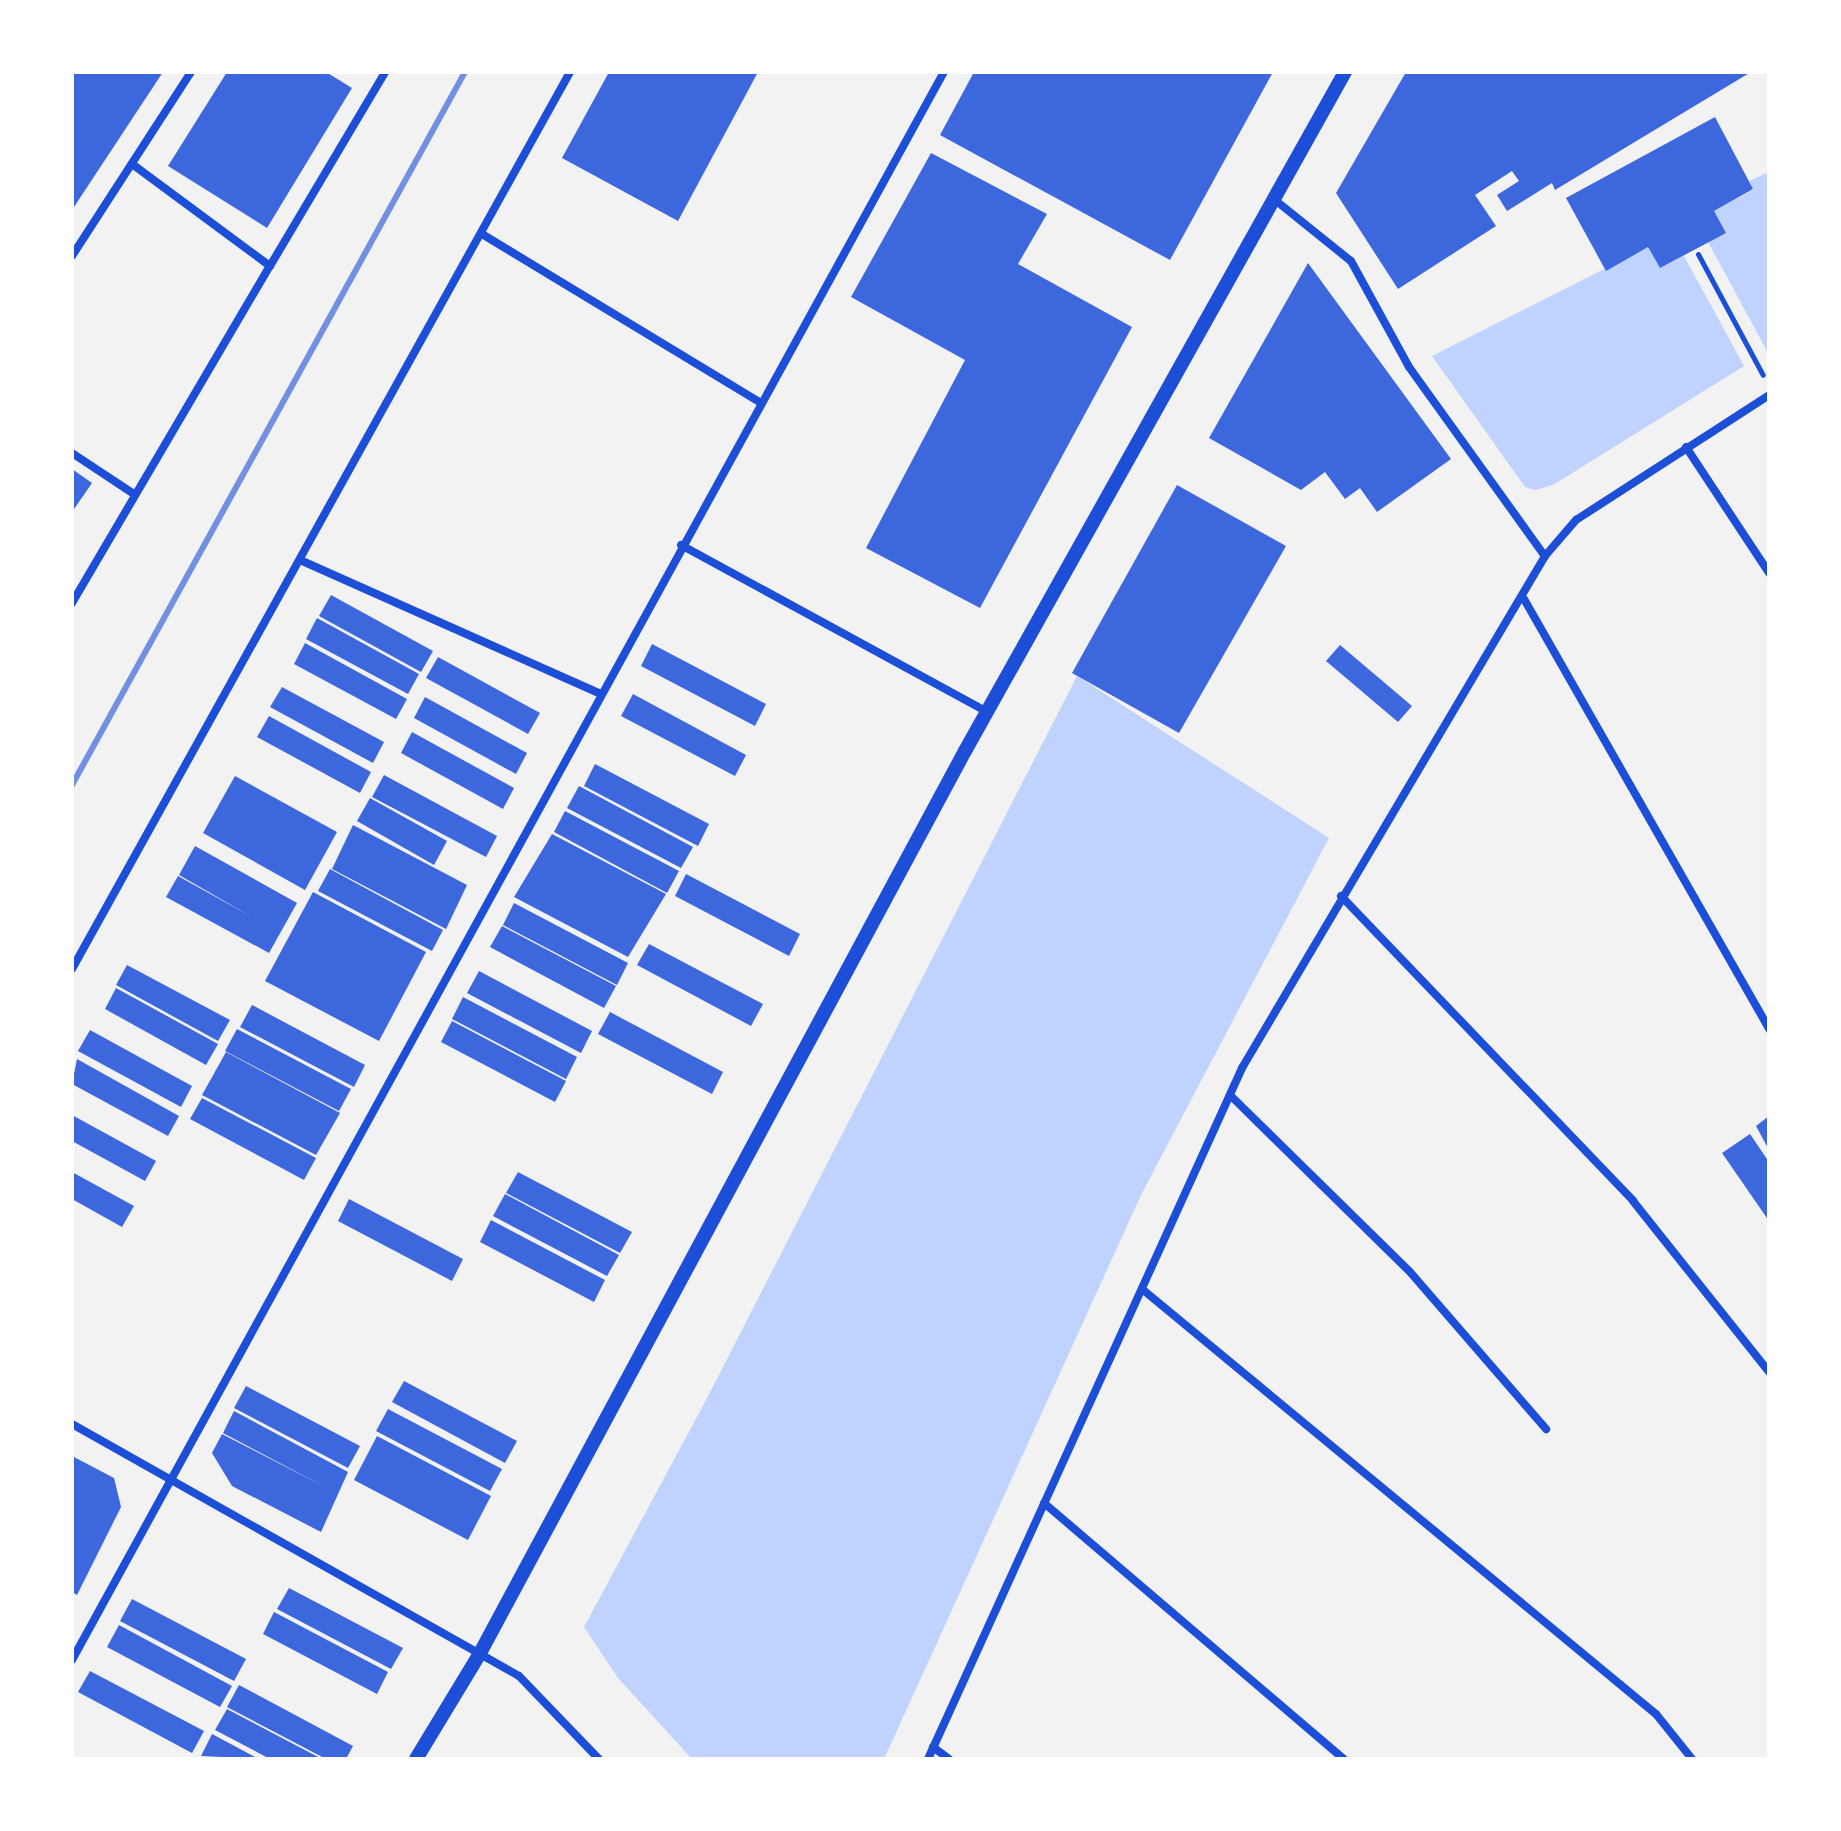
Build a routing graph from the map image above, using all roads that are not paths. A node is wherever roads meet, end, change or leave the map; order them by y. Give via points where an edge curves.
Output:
1 (191, 72) edge
2 (385, 72) edge
3 (570, 72) edge
4 (944, 72) edge
5 (1345, 72) edge
6 (132, 164) junction
7 (1275, 200) junction
8 (482, 234) junction
9 (72, 256) edge
10 (270, 266) junction
11 (1769, 395) edge
12 (761, 403) junction
13 (1686, 447) junction
14 (72, 453) edge
15 (134, 494) junction
16 (681, 545) junction
17 (1545, 556) junction
18 (300, 560) junction
19 (1769, 572) edge
20 (1524, 599) junction
21 (72, 603) edge
22 (599, 693) junction
23 (987, 712) junction
24 (1341, 896) junction
25 (72, 969) edge
26 (1769, 1029) edge
27 (1230, 1095) junction
28 (1142, 1289) junction
29 (1769, 1372) edge
30 (72, 1424) edge
31 (1546, 1429) dead end
32 (171, 1479) junction
33 (1044, 1503) junction
34 (479, 1655) junction
35 (72, 1660) edge
36 (933, 1747) junction
37 (416, 1759) edge
38 (599, 1759) edge
39 (928, 1759) edge
40 (949, 1759) edge
41 (1344, 1759) edge
42 (1692, 1759) edge

1 - 6 street
2 - 10 street
3 - 8 street
4 - 12 street
5 - 7 street
6 - 9 street
6 - 10 street
7 - 17 street via 1351,261 1409,367
7 - 23 street
8 - 12 street
8 - 18 street
10 - 15 street
11 - 13 street
12 - 16 street
13 - 17 street via 1576,520
13 - 19 street
14 - 15 street
15 - 21 street
16 - 22 street
16 - 23 street
17 - 20 street
18 - 22 street
18 - 25 street
20 - 24 street
20 - 26 street
22 - 32 street
23 - 34 street
24 - 27 street
24 - 29 street via 1633,1201
27 - 28 street
27 - 31 street via 1410,1272
28 - 33 street
28 - 42 street via 1656,1714
30 - 32 street
32 - 34 street
32 - 35 street
33 - 36 street
33 - 41 street
34 - 37 street
34 - 38 street via 519,1676
36 - 39 street
36 - 40 street

